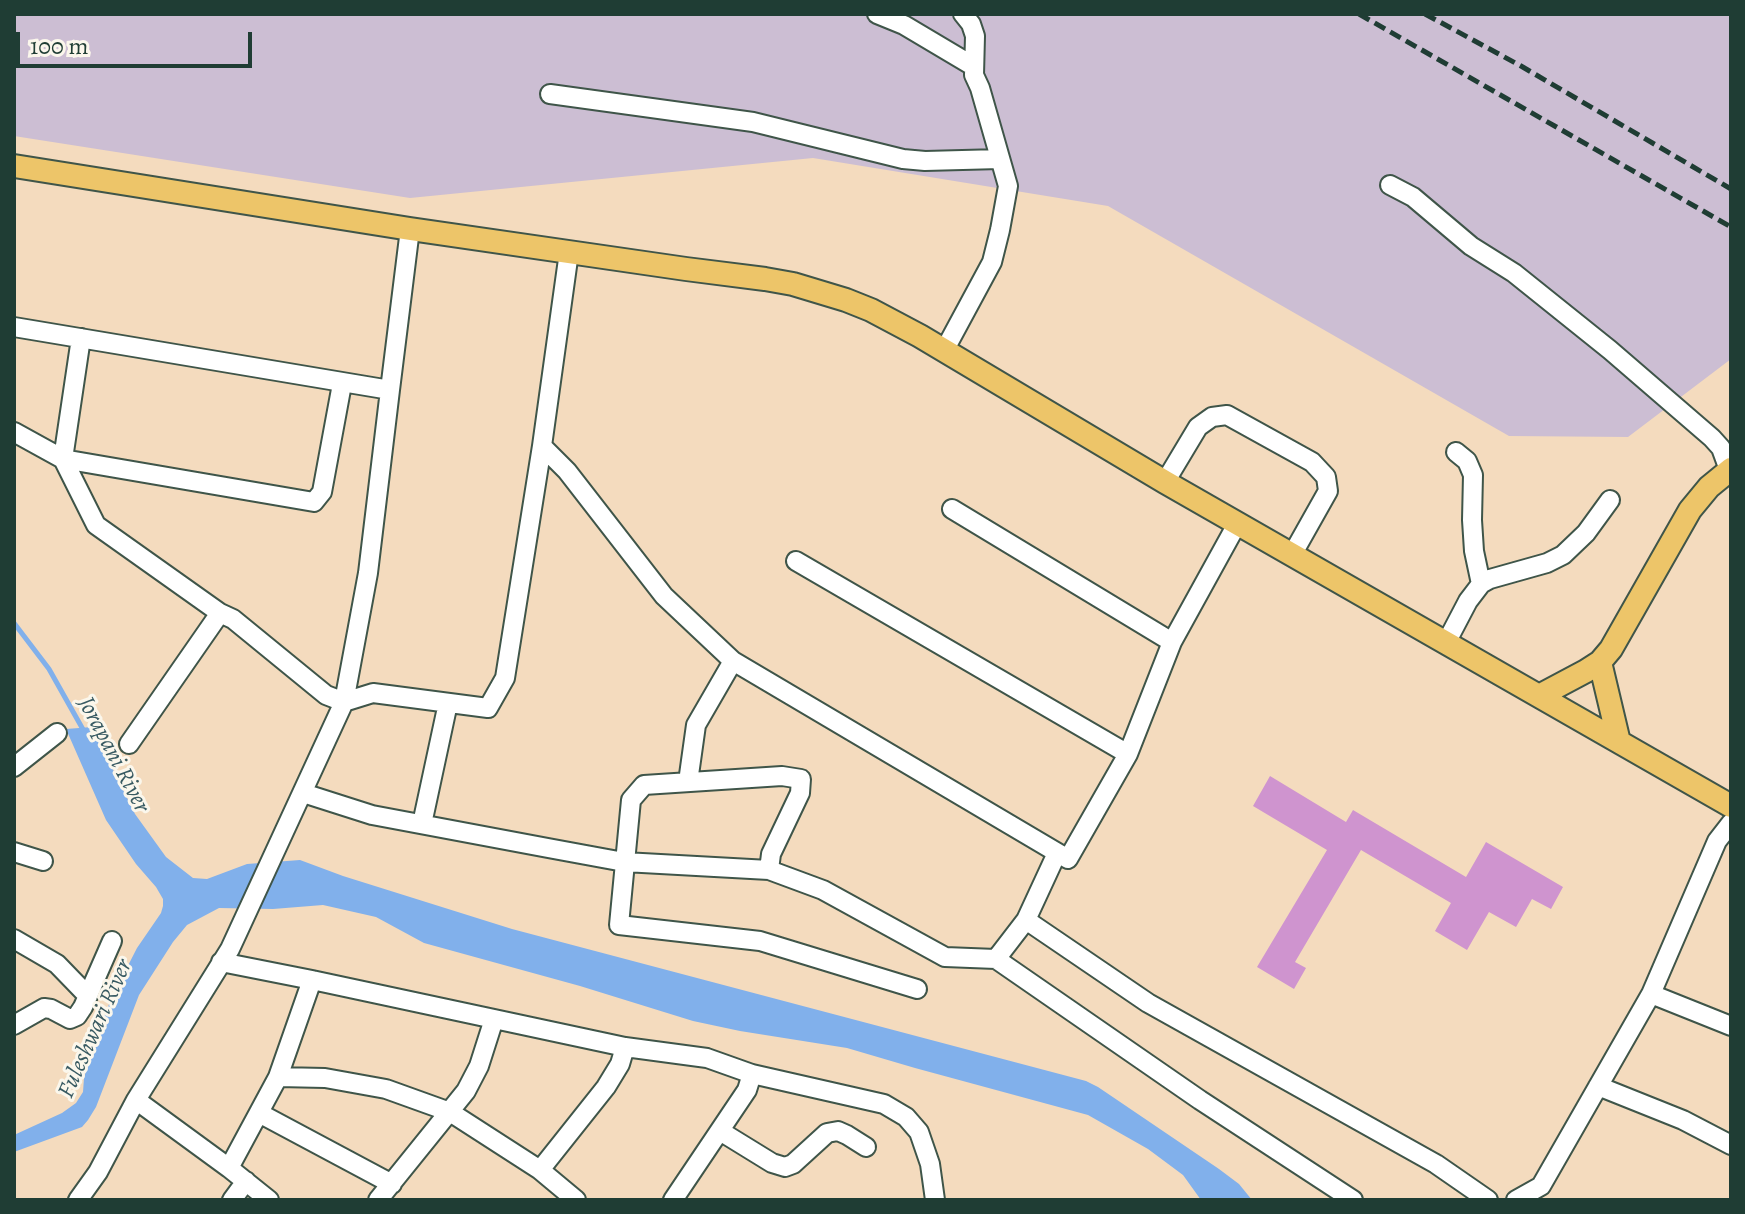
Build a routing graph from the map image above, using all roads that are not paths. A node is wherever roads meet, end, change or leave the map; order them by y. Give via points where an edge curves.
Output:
1 (877, 14) edge
2 (963, 14) edge
3 (973, 66) junction
4 (550, 94) dead end
5 (1000, 159) junction
6 (14, 166) edge
7 (1390, 185) dead end
8 (410, 229) junction
9 (569, 252) junction
10 (14, 327) edge
11 (81, 338) junction
12 (944, 351) junction
13 (342, 384) junction
14 (390, 390) junction
15 (14, 432) edge
16 (542, 446) junction
17 (1456, 452) dead end
18 (63, 459) junction
19 (1730, 470) edge
20 (1165, 482) junction
21 (1610, 500) dead end
22 (952, 509) dead end
23 (1237, 524) junction
24 (1292, 555) junction
25 (796, 561) dead end
26 (1481, 584) junction
27 (220, 613) junction
28 (1172, 642) junction
29 (1446, 643) junction
30 (733, 661) junction
31 (1600, 662) junction
32 (1539, 696) junction
33 (344, 702) junction
34 (448, 703) junction
35 (57, 733) dead end
36 (1619, 742) junction
37 (129, 744) dead end
38 (1128, 754) junction
39 (14, 767) edge
40 (688, 782) junction
41 (303, 793) junction
42 (1731, 806) edge
43 (1731, 823) edge
44 (422, 824) junction
45 (14, 852) edge
46 (1057, 853) junction
47 (43, 861) dead end
48 (624, 862) junction
49 (769, 870) junction
50 (1026, 920) junction
51 (14, 939) edge
52 (112, 941) dead end
53 (225, 956) junction
54 (996, 959) junction
55 (312, 980) junction
56 (917, 989) dead end
57 (1651, 994) junction
58 (88, 996) junction
59 (494, 1019) junction
60 (14, 1025) edge
61 (1731, 1026) edge
62 (625, 1047) junction
63 (752, 1074) junction
64 (278, 1077) junction
65 (1598, 1086) junction
66 (136, 1100) junction
67 (450, 1112) junction
68 (259, 1113) junction
69 (720, 1131) junction
70 (1731, 1145) edge
71 (866, 1147) dead end
72 (229, 1168) junction
73 (540, 1170) junction
74 (246, 1181) junction
75 (392, 1184) junction
76 (572, 1198) edge
77 (78, 1200) edge
78 (232, 1200) edge
79 (269, 1200) edge
80 (378, 1200) edge
81 (673, 1200) edge
82 (935, 1200) edge
83 (1353, 1200) edge
84 (1488, 1200) edge
85 (1516, 1200) edge

1 - 3 street
2 - 3 street via 975,36
3 - 5 street
4 - 5 street via 753,122 903,159
5 - 12 street via 1008,186 992,262
6 - 8 main road
7 - 19 street via 1413,197 1610,350 1712,438
8 - 9 main road
8 - 14 street
9 - 12 main road via 806,288 871,310
9 - 16 street
10 - 11 street
11 - 13 street
11 - 18 street
12 - 20 main road
13 - 14 street
13 - 18 street via 322,492 314,502
14 - 33 street via 368,573
15 - 18 street
16 - 30 street via 664,596
16 - 34 street via 505,678 488,708
17 - 26 street via 1473,475 1474,551
18 - 27 street via 96,525
19 - 31 main road via 1690,510
20 - 23 main road
20 - 24 street via 1198,427 1212,417 1227,415 1312,462 1326,477 1328,491
21 - 26 street via 1563,555
22 - 28 street
23 - 24 main road
23 - 28 street
24 - 29 main road
25 - 38 street
26 - 29 street
27 - 33 street via 326,695
27 - 37 street
28 - 38 street
29 - 32 main road
30 - 40 street via 696,725
30 - 46 street
31 - 32 main road
31 - 36 main road
32 - 36 main road
33 - 34 street via 373,693
33 - 41 street
34 - 44 street
35 - 39 street
36 - 42 main road
38 - 46 street via 1068,859
40 - 48 street via 644,785 631,800
40 - 49 street via 801,779
41 - 44 street
41 - 53 street
43 - 57 street via 1717,841
44 - 48 street
45 - 47 street
46 - 50 street
48 - 49 street
48 - 56 street via 619,925 760,941
49 - 54 street via 823,890 945,957
50 - 54 street
50 - 84 street via 1148,1003 1436,1164
51 - 58 street via 57,964
52 - 58 street
53 - 55 street
53 - 66 street
54 - 83 street
55 - 59 street
55 - 64 street
57 - 61 street
57 - 65 street
58 - 60 street via 70,1019 44,1008
59 - 62 street
59 - 67 street via 479,1066
62 - 63 street via 707,1058
62 - 73 street via 606,1087
63 - 69 street
63 - 82 street via 884,1104 906,1117 919,1132
64 - 67 street via 325,1078 386,1089
64 - 68 street
65 - 70 street
65 - 85 street via 1541,1186
66 - 72 street
66 - 77 street
67 - 73 street
67 - 75 street
68 - 72 street
68 - 75 street
69 - 71 street via 785,1167 827,1133 838,1131
69 - 81 street
72 - 74 street
73 - 76 street
74 - 78 street
74 - 79 street
75 - 80 street

